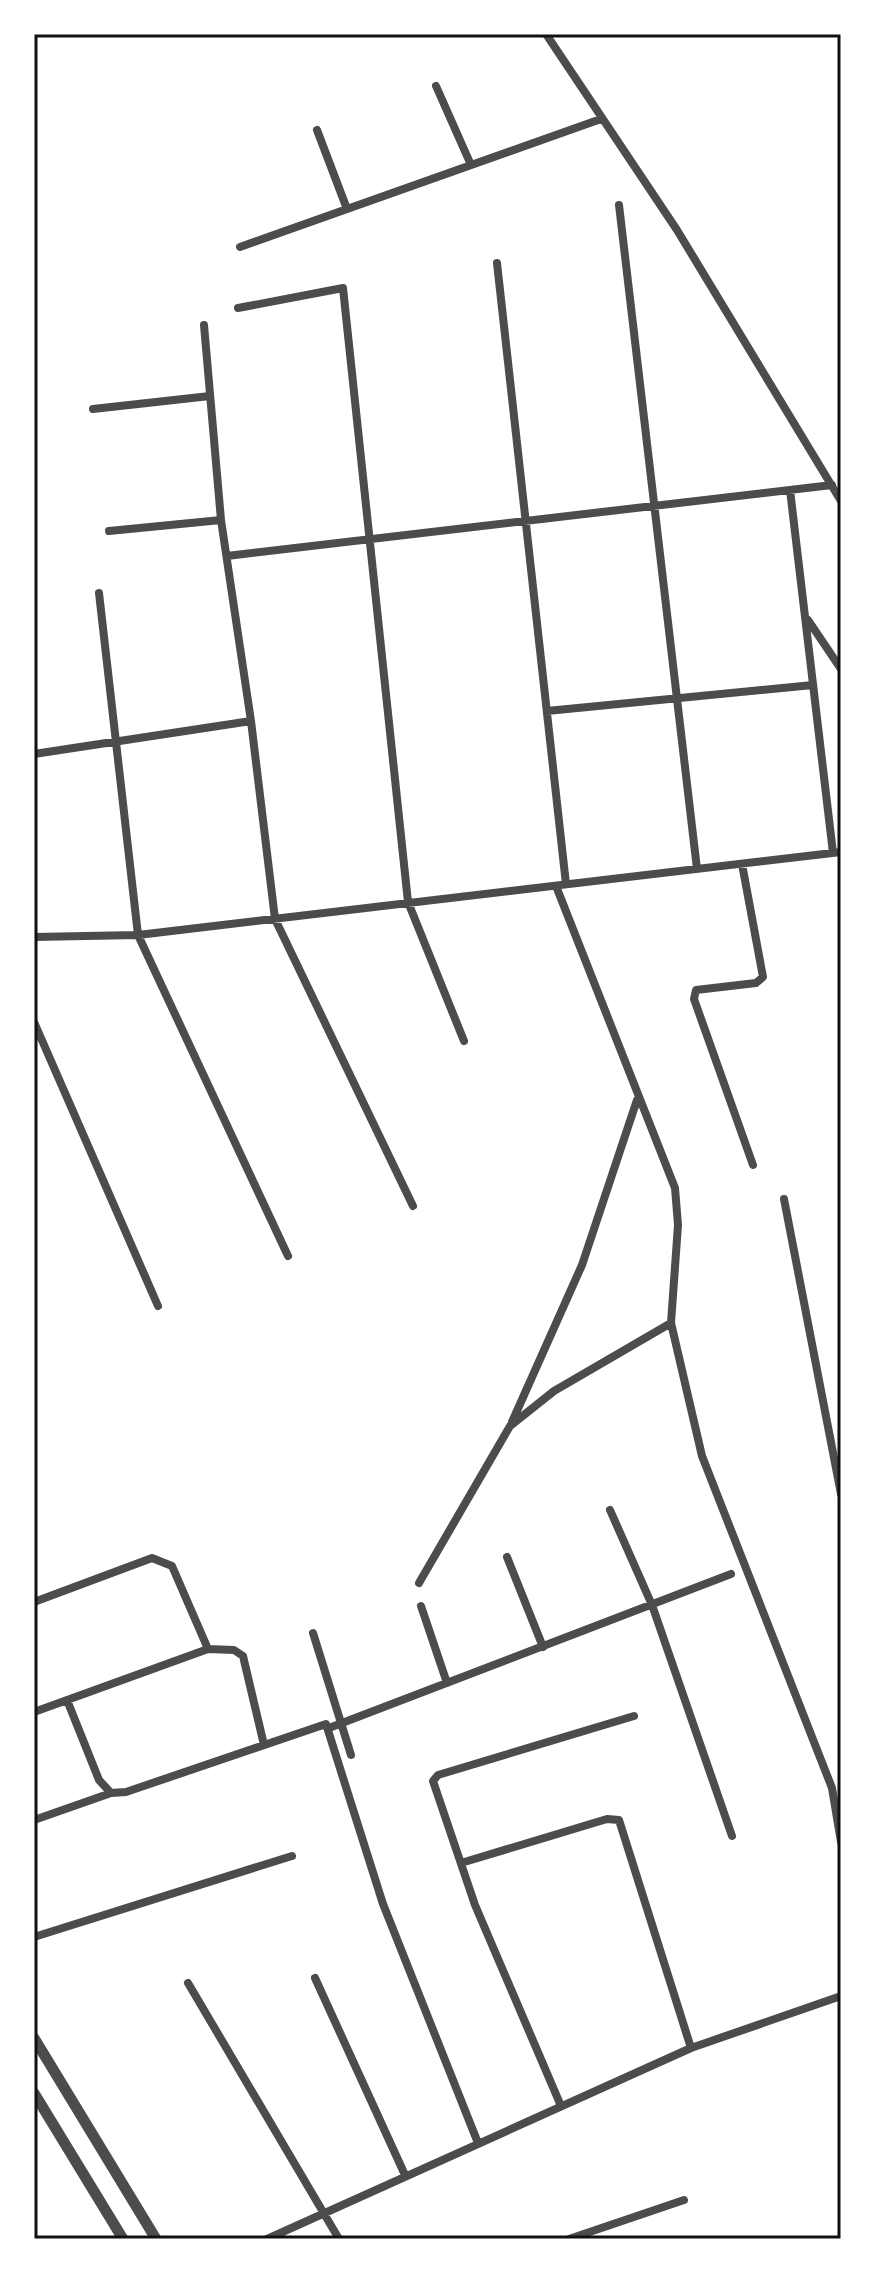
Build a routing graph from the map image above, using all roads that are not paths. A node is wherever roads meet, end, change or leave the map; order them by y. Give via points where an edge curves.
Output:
1 (546, 34) edge
2 (436, 86) dead end
3 (601, 119) junction
4 (317, 130) dead end
5 (471, 165) junction
6 (619, 205) dead end
7 (347, 209) junction
8 (240, 247) dead end
9 (497, 263) dead end
10 (238, 308) dead end
11 (204, 325) dead end
12 (210, 396) junction
13 (93, 409) dead end
14 (832, 485) junction
15 (790, 490) junction
16 (841, 501) edge
17 (652, 507) junction
18 (221, 520) junction
19 (526, 522) junction
20 (109, 531) dead end
21 (372, 540) junction
22 (227, 556) junction
23 (99, 593) dead end
24 (805, 616) junction
25 (841, 669) edge
26 (813, 685) junction
27 (676, 698) junction
28 (547, 711) junction
29 (251, 721) junction
30 (117, 742) junction
31 (34, 754) edge
32 (837, 852) edge
33 (742, 864) junction
34 (697, 869) junction
35 (561, 885) junction
36 (408, 902) junction
37 (275, 919) junction
38 (138, 935) junction
39 (34, 937) edge
40 (34, 1022) edge
41 (464, 1041) dead end
42 (638, 1099) junction
43 (753, 1165) dead end
44 (784, 1199) dead end
45 (413, 1206) dead end
46 (288, 1256) dead end
47 (158, 1306) dead end
48 (671, 1323) junction
49 (510, 1426) junction
50 (841, 1494) edge
51 (610, 1510) dead end
52 (507, 1557) dead end
53 (731, 1574) dead end
54 (419, 1583) dead end
55 (34, 1602) edge
56 (652, 1605) junction
57 (421, 1606) dead end
58 (313, 1633) dead end
59 (543, 1647) junction
60 (208, 1649) junction
61 (447, 1683) junction
62 (67, 1700) junction
63 (34, 1712) edge
64 (634, 1716) dead end
65 (342, 1723) junction
66 (329, 1728) junction
67 (264, 1745) junction
68 (351, 1755) dead end
69 (111, 1793) junction
70 (34, 1820) edge
71 (732, 1836) dead end
72 (841, 1842) edge
73 (292, 1856) dead end
74 (461, 1863) junction
75 (34, 1937) edge
76 (315, 1978) dead end
77 (188, 1983) dead end
78 (841, 1996) edge
79 (34, 2038) edge
80 (691, 2048) junction
81 (35, 2098) edge
82 (561, 2106) junction
83 (478, 2143) junction
84 (405, 2175) junction
85 (684, 2200) dead end
86 (324, 2211) junction
87 (123, 2239) edge
88 (156, 2239) edge
89 (267, 2239) edge
90 (339, 2239) edge
91 (569, 2239) edge

1 - 3 street
2 - 5 street
3 - 5 street
3 - 14 street via 677,230
4 - 7 street
5 - 7 street
6 - 17 street
7 - 8 street
9 - 19 street
10 - 21 street via 343,288
11 - 12 street
12 - 13 street
12 - 18 street
14 - 15 street
14 - 16 street
15 - 17 street
15 - 24 street
17 - 19 street
17 - 27 street
18 - 20 street
18 - 22 street
19 - 21 street
19 - 28 street
21 - 22 street
21 - 36 street
22 - 29 street
23 - 30 street
24 - 25 street
24 - 26 street
26 - 27 street
26 - 32 street
27 - 28 street
27 - 34 street
28 - 35 street
29 - 30 street
29 - 37 street
30 - 31 street
30 - 38 street
32 - 33 street
33 - 34 street
33 - 43 street via 763,977 756,983 696,990 694,999
34 - 35 street
35 - 36 street
35 - 42 street
36 - 37 street
36 - 41 street
37 - 38 street
37 - 45 street
38 - 39 street
38 - 46 street
40 - 47 street
42 - 48 street via 675,1188 678,1225
42 - 49 street via 582,1265
44 - 50 street
48 - 49 street via 554,1391
48 - 72 street via 707,1474 832,1788
49 - 54 street
51 - 56 street
52 - 59 street
53 - 56 street
55 - 60 street via 152,1558 172,1566
56 - 59 street
56 - 71 street
57 - 61 street
58 - 65 street
59 - 61 street
60 - 62 street
60 - 67 street via 234,1650 243,1656
61 - 65 street
62 - 63 street
62 - 69 street via 99,1780
64 - 74 street via 438,1775 433,1781
65 - 66 street
65 - 68 street
66 - 67 street via 320,1723
66 - 83 street via 383,1904
67 - 69 street
69 - 70 street
73 - 75 street
74 - 80 street via 607,1819 619,1820
74 - 82 street
76 - 84 street
77 - 86 street
78 - 80 street
79 - 88 street
80 - 82 street
81 - 87 street
82 - 83 street
83 - 84 street
84 - 86 street
85 - 91 street
86 - 89 street
86 - 90 street

